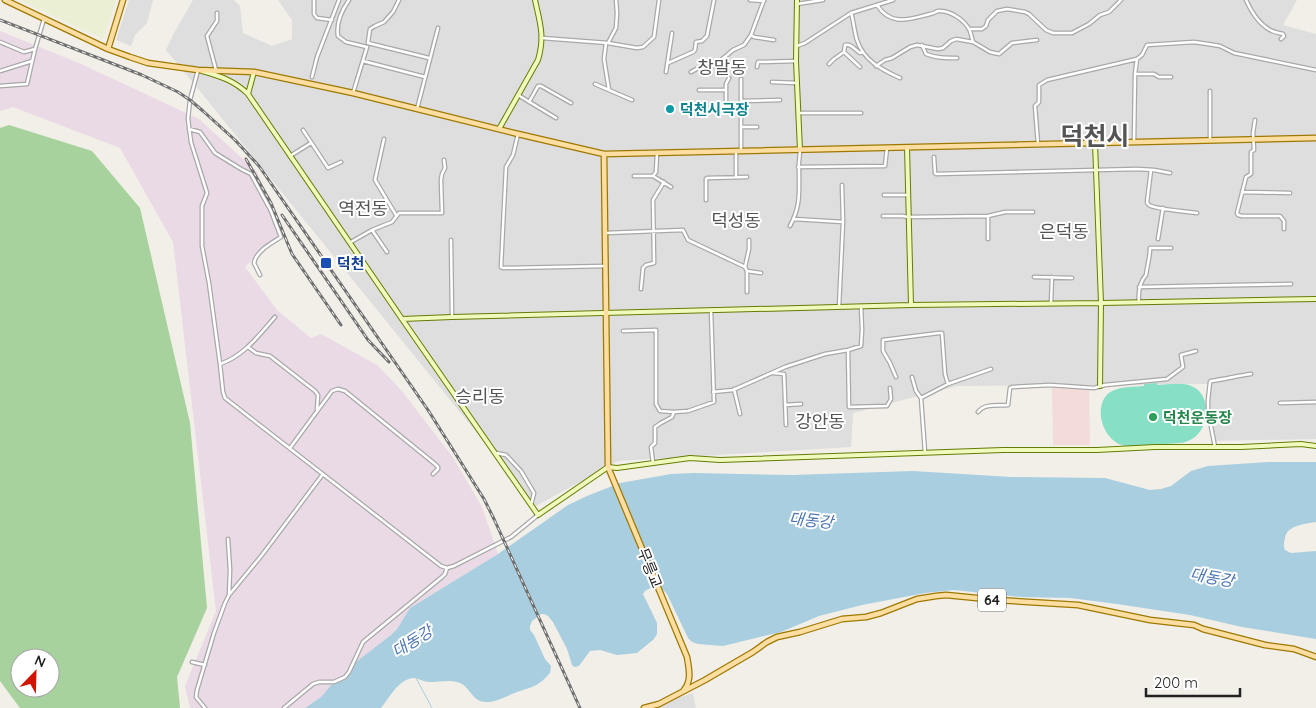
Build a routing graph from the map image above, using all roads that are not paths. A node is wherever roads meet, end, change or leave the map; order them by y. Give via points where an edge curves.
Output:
1 (4, 0) edge
2 (123, 0) edge
3 (314, 0) edge
4 (339, 0) edge
5 (348, 0) edge
6 (398, 0) edge
7 (535, 0) edge
8 (616, 0) edge
9 (659, 0) edge
10 (714, 0) edge
11 (750, 0) edge
12 (823, 0) edge
13 (893, 0) edge
14 (1121, 0) edge
15 (1246, 0) edge
16 (764, 1) edge
17 (797, 2) edge
18 (877, 5) junction
19 (217, 13) dead end
20 (851, 13) junction
21 (44, 19) junction
22 (332, 20) junction
23 (438, 28) dead end
24 (970, 29) junction
25 (672, 33) dead end
26 (751, 35) junction
27 (542, 38) junction
28 (1281, 39) dead end
29 (774, 40) dead end
30 (1037, 40) dead end
31 (0, 42) edge
32 (368, 42) junction
33 (972, 42) junction
34 (607, 43) junction
35 (922, 45) junction
36 (796, 46) junction
37 (367, 47) junction
38 (35, 49) junction
39 (108, 49) junction
40 (844, 52) junction
41 (863, 52) junction
42 (430, 58) junction
43 (957, 58) dead end
44 (1137, 59) junction
45 (362, 60) junction
46 (32, 61) junction
47 (796, 61) junction
48 (668, 63) junction
49 (829, 64) dead end
50 (860, 66) dead end
51 (876, 66) junction
52 (758, 67) dead end
53 (198, 70) junction
54 (216, 70) junction
55 (1316, 70) edge
56 (0, 71) edge
57 (254, 72) junction
58 (666, 72) dead end
59 (691, 72) dead end
60 (1135, 74) junction
61 (312, 77) dead end
62 (425, 77) junction
63 (1170, 77) dead end
64 (729, 78) dead end
65 (900, 78) dead end
66 (741, 79) dead end
67 (772, 82) dead end
68 (797, 83) junction
69 (595, 84) dead end
70 (0, 86) edge
71 (608, 90) junction
72 (700, 90) dead end
73 (726, 90) junction
74 (1210, 91) dead end
75 (353, 93) junction
76 (248, 94) junction
77 (518, 95) junction
78 (632, 100) dead end
79 (741, 100) junction
80 (780, 100) dead end
81 (529, 102) junction
82 (571, 102) dead end
83 (726, 104) dead end
84 (417, 108) junction
85 (798, 113) junction
86 (861, 113) dead end
87 (556, 118) dead end
88 (1255, 120) dead end
89 (741, 127) junction
90 (758, 127) dead end
91 (189, 128) junction
92 (303, 130) dead end
93 (499, 130) junction
94 (518, 134) junction
95 (1316, 138) edge
96 (384, 139) dead end
97 (1254, 139) junction
98 (1210, 140) junction
99 (1095, 142) junction
100 (1134, 142) junction
101 (312, 143) junction
102 (1038, 144) junction
103 (907, 147) junction
104 (888, 148) junction
105 (800, 150) junction
106 (739, 151) junction
107 (657, 153) junction
108 (604, 154) junction
109 (290, 156) junction
110 (934, 157) dead end
111 (444, 160) dead end
112 (341, 162) dead end
113 (798, 167) junction
114 (1151, 170) junction
115 (1096, 171) junction
116 (1170, 173) dead end
117 (634, 176) dead end
118 (653, 176) junction
119 (736, 177) junction
120 (747, 177) dead end
121 (664, 182) junction
122 (842, 185) dead end
123 (671, 187) dead end
124 (1242, 192) junction
125 (1290, 193) dead end
126 (884, 195) dead end
127 (908, 195) junction
128 (706, 200) dead end
129 (1163, 208) junction
130 (1032, 212) dead end
131 (1197, 214) dead end
132 (396, 215) junction
133 (883, 216) dead end
134 (988, 216) junction
135 (909, 217) junction
136 (794, 219) junction
137 (843, 222) junction
138 (790, 226) dead end
139 (1284, 229) dead end
140 (372, 230) junction
141 (654, 230) junction
142 (605, 234) junction
143 (988, 239) dead end
144 (1158, 239) dead end
145 (451, 240) dead end
146 (749, 240) dead end
147 (349, 243) junction
148 (1171, 248) dead end
149 (387, 252) dead end
150 (605, 266) junction
151 (745, 267) junction
152 (747, 271) junction
153 (760, 273) dead end
154 (260, 275) dead end
155 (1034, 277) dead end
156 (1052, 278) junction
157 (1072, 278) dead end
158 (1291, 284) dead end
159 (1139, 288) junction
160 (641, 289) dead end
161 (747, 292) dead end
162 (1316, 299) edge
163 (1139, 302) junction
164 (1101, 303) junction
165 (1051, 304) junction
166 (911, 305) junction
167 (861, 306) junction
168 (839, 307) junction
169 (711, 310) junction
170 (606, 313) junction
171 (275, 317) dead end
172 (452, 317) junction
173 (402, 319) junction
174 (623, 331) dead end
175 (248, 347) junction
176 (848, 350) junction
177 (1196, 351) dead end
178 (220, 364) junction
179 (991, 369) dead end
180 (771, 373) junction
181 (1251, 374) dead end
182 (896, 377) dead end
183 (912, 377) dead end
184 (948, 384) junction
185 (1100, 386) junction
186 (890, 388) dead end
187 (734, 389) junction
188 (713, 392) junction
189 (921, 398) junction
190 (1316, 402) edge
191 (1280, 403) dead end
192 (801, 404) dead end
193 (785, 405) junction
194 (317, 411) junction
195 (674, 412) junction
196 (978, 412) dead end
197 (740, 414) dead end
198 (786, 425) dead end
199 (1216, 446) junction
200 (1316, 446) edge
201 (290, 448) junction
202 (925, 452) junction
203 (495, 453) junction
204 (653, 463) junction
205 (608, 467) junction
206 (323, 474) junction
207 (433, 474) dead end
208 (531, 505) junction
209 (538, 515) junction
210 (228, 539) dead end
211 (447, 568) junction
212 (229, 594) junction
213 (1316, 657) edge
214 (192, 662) dead end
215 (205, 665) junction
216 (683, 691) junction
217 (205, 708) edge
218 (284, 708) edge
219 (644, 708) edge

1 - 21 main road
2 - 39 main road
3 - 22 street via 317,18
4 - 22 street
5 - 37 street via 341,15 338,36 346,42
6 - 32 street via 384,22 370,29
7 - 27 main road
8 - 34 street via 616,28
9 - 34 street via 654,37 643,47
10 - 48 street via 707,36 696,42 693,52
11 - 16 street
12 - 17 street
13 - 18 street
14 - 24 street via 1110,12 1072,33 1053,33 1029,14 1007,9 997,11 982,29
15 - 28 street via 1264,25 1283,34
16 - 26 street
17 - 36 main road
18 - 20 street
18 - 24 street via 888,16 901,20 937,11 954,15
19 - 54 street via 217,21 208,36
20 - 36 street
20 - 41 street via 857,42
21 - 38 street
21 - 39 main road
22 - 61 street
23 - 42 street
24 - 33 street
25 - 48 street
26 - 29 street
26 - 59 street via 744,45 714,66 702,66
27 - 34 street
27 - 77 main road via 538,60
30 - 33 street via 1012,43 999,54
31 - 38 street via 24,52
32 - 37 street
32 - 42 street
33 - 35 street via 956,39 938,49
34 - 71 street via 604,59
35 - 43 street via 926,54 933,57
35 - 51 street via 910,47
36 - 47 main road
37 - 45 street
38 - 46 street
39 - 53 main road via 148,63
40 - 41 street via 845,45 850,44
40 - 49 street
40 - 50 street
41 - 51 street
42 - 62 street
44 - 55 street via 1147,45 1194,42 1220,46 1234,54
44 - 60 street
44 - 102 street via 1047,80 1039,85 1035,106
45 - 62 street
45 - 75 street
46 - 56 street
46 - 70 street via 27,84
47 - 52 street via 758,62
47 - 68 main road
48 - 58 street
51 - 65 street
53 - 54 main road
53 - 76 main road via 235,82
53 - 91 street via 188,111
54 - 57 main road
57 - 75 main road
57 - 76 main road
60 - 63 street
60 - 100 street
62 - 84 street
64 - 73 street
66 - 79 street
67 - 68 street
68 - 85 main road
69 - 71 street
71 - 78 street
72 - 73 street
73 - 83 street
74 - 98 street
75 - 84 main road
76 - 109 main road
77 - 81 street
77 - 93 main road
79 - 80 street
79 - 89 street
81 - 82 street via 538,86
81 - 87 street
84 - 93 main road
85 - 86 street
85 - 105 main road
88 - 97 street
89 - 90 street
89 - 106 street
91 - 154 street via 200,132 215,153 251,174 271,211 281,237 255,258
91 - 178 street via 207,193 202,206 202,247
92 - 101 street
93 - 94 main road
94 - 108 main road
94 - 150 street via 506,168 501,267
95 - 97 main road
96 - 132 street via 375,180
97 - 98 main road
97 - 124 street via 1251,174 1246,177
98 - 100 main road
99 - 100 main road
99 - 102 main road
99 - 115 main road
101 - 109 street
101 - 112 street via 328,168
102 - 103 main road
103 - 104 main road
103 - 127 main road
104 - 105 main road
104 - 113 street via 885,166
105 - 106 main road
105 - 113 street
106 - 107 main road
106 - 119 street
107 - 108 main road
107 - 118 street
108 - 142 main road
109 - 147 main road
110 - 115 street via 936,174
111 - 132 street via 442,213
113 - 136 street via 799,201
114 - 115 street
114 - 116 street
114 - 129 street via 1146,202 1149,206
115 - 164 main road
117 - 118 street
118 - 121 street
119 - 120 street
119 - 128 street via 707,178
121 - 123 street
121 - 141 street via 653,200
122 - 137 street
124 - 125 street
124 - 139 street via 1238,215 1280,216
126 - 127 street
127 - 135 main road
129 - 131 street
129 - 144 street
130 - 134 street
132 - 140 street via 392,222
133 - 135 street
134 - 135 street
134 - 143 street
135 - 166 main road
136 - 137 street
136 - 138 street
137 - 168 street
140 - 147 street
140 - 149 street
141 - 142 street
141 - 151 street via 683,230 688,240
141 - 160 street via 654,263 643,268
142 - 150 main road
145 - 172 street
146 - 151 street
147 - 173 main road
148 - 159 street via 1150,248 1146,275
150 - 170 main road
151 - 152 street
152 - 153 street
152 - 161 street
155 - 156 street
156 - 157 street
156 - 165 street
158 - 159 street
159 - 163 street
162 - 163 main road
163 - 164 main road
164 - 165 main road
164 - 185 main road
165 - 166 main road
166 - 167 main road
167 - 168 main road
167 - 176 street via 861,346
168 - 169 main road
169 - 170 main road
169 - 188 street
170 - 172 main road
170 - 205 main road
171 - 175 street
172 - 173 main road
173 - 203 main road
174 - 195 street via 656,330 656,404 660,411
175 - 178 street
175 - 194 street via 256,353 270,356 316,392
176 - 180 street via 825,354
176 - 186 street via 848,407 887,406 891,399
177 - 185 street via 1181,355 1183,367 1167,379
178 - 201 street via 225,398
179 - 184 street
180 - 187 street
180 - 193 street via 784,374
181 - 199 street via 1211,381 1208,411
182 - 184 street via 883,351 883,340 939,332 942,333
183 - 189 street
184 - 189 street
185 - 196 street via 1012,387 1008,405 987,406
187 - 188 street
187 - 197 street
188 - 195 street via 714,402
189 - 202 street
190 - 191 street
192 - 193 street
193 - 198 street
194 - 201 street
194 - 207 street via 334,390 345,391 435,464 438,469
195 - 204 street via 672,417 655,428
199 - 200 main road
199 - 202 main road
201 - 206 street
202 - 204 main road via 720,460 690,458
203 - 208 main road
203 - 208 street via 506,454 522,471 534,493
204 - 205 main road
205 - 209 main road
205 - 216 main road, 무릉교 via 687,657 689,676
206 - 211 street
206 - 212 street
208 - 209 main road
209 - 211 street via 511,537
210 - 212 street
211 - 218 street via 442,577 363,642 345,677 334,682 313,684
212 - 215 street
213 - 216 main road, 64 via 1194,625 1150,620 1078,605 946,595 917,599 881,613 842,619 777,637
214 - 215 street
215 - 217 street via 196,697
216 - 219 main road, 64

